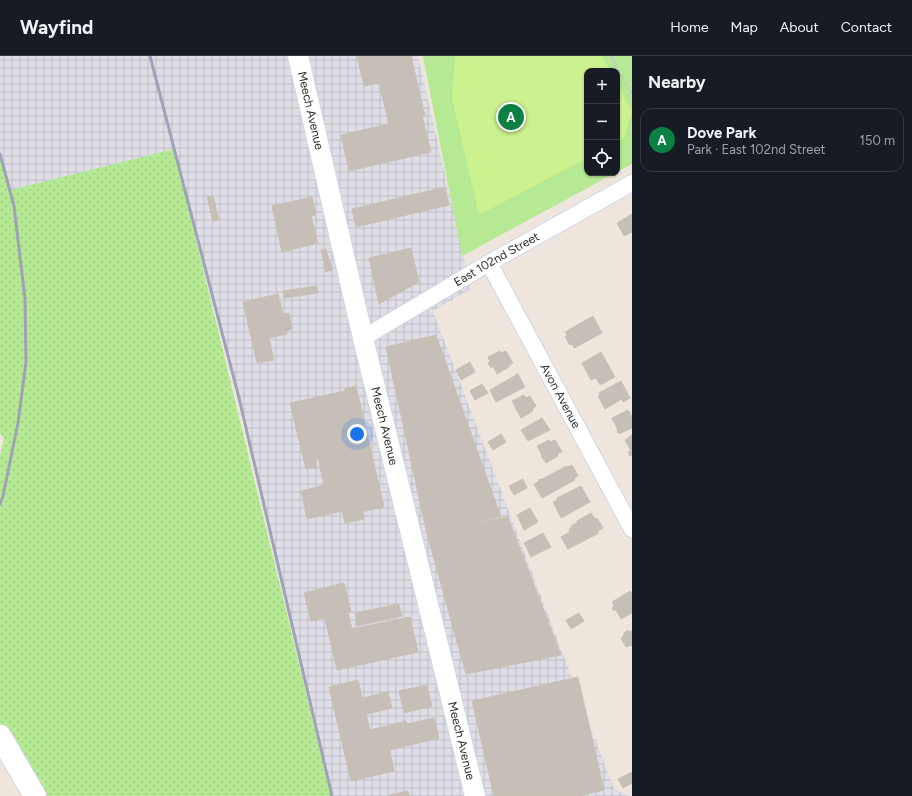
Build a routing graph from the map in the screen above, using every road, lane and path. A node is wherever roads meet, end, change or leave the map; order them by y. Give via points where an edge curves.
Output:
1 (298, 56) edge
2 (611, 56) edge
3 (632, 94) edge
4 (632, 183) edge
5 (489, 264) junction
6 (363, 338) junction
7 (632, 529) edge
8 (0, 736) edge
9 (35, 796) edge
10 (475, 796) edge

1 - 6 street, Meech Avenue
2 - 3 path
4 - 5 street, East 102nd Street
5 - 6 street, East 102nd Street
5 - 7 street, Avon Avenue
6 - 10 street, Meech Avenue
8 - 9 main road

